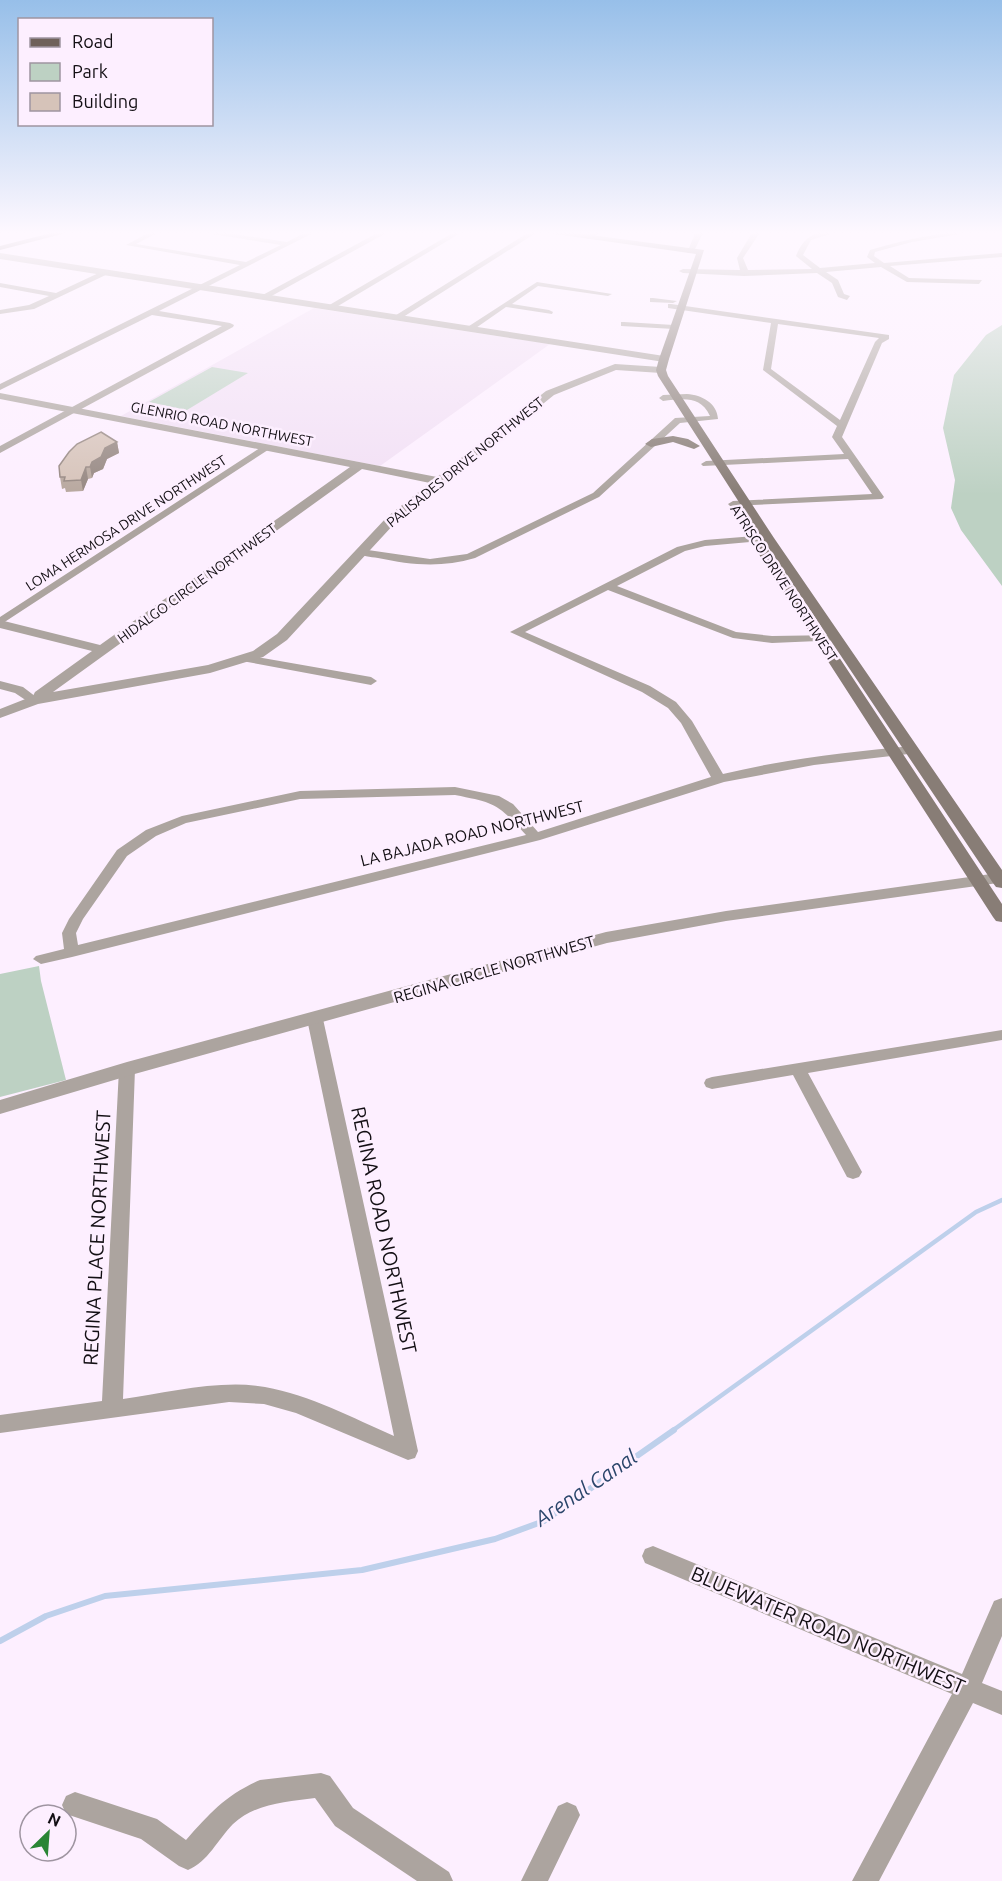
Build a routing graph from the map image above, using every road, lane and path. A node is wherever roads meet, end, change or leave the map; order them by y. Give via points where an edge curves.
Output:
1 (136, 319) edge
2 (192, 319) edge
3 (409, 319) edge
4 (484, 319) edge
5 (666, 319) edge
6 (677, 319) edge
7 (760, 319) edge
8 (775, 321) junction
9 (624, 324) dead end
10 (663, 326) junction
11 (674, 327) junction
12 (470, 328) junction
13 (660, 337) dead end
14 (656, 347) dead end
15 (618, 352) junction
16 (657, 364) junction
17 (615, 367) junction
18 (0, 387) edge
19 (0, 396) edge
20 (669, 397) junction
21 (74, 410) junction
22 (685, 420) junction
23 (842, 425) junction
24 (651, 444) junction
25 (694, 446) junction
26 (266, 448) junction
27 (0, 450) edge
28 (850, 456) junction
29 (713, 464) junction
30 (359, 466) junction
31 (439, 481) junction
32 (740, 503) junction
33 (762, 538) junction
34 (361, 552) junction
35 (608, 585) junction
36 (0, 623) edge
37 (837, 638) junction
38 (820, 639) junction
39 (103, 650) junction
40 (246, 659) junction
41 (82, 666) junction
42 (371, 681) dead end
43 (119, 684) junction
44 (0, 685) edge
45 (34, 700) junction
46 (0, 714) edge
47 (912, 750) junction
48 (894, 752) junction
49 (719, 779) junction
50 (535, 837) junction
51 (977, 879) junction
52 (1000, 880) edge
53 (1002, 917) edge
54 (72, 952) junction
55 (41, 958) dead end
56 (315, 1019) junction
57 (1002, 1035) edge
58 (127, 1069) junction
59 (798, 1070) junction
60 (712, 1083) dead end
61 (0, 1107) edge
62 (853, 1172) dead end
63 (112, 1409) junction
64 (0, 1424) edge
65 (653, 1556) dead end
66 (1002, 1609) edge
67 (968, 1688) junction
68 (1002, 1703) edge
69 (78, 1806) edge
70 (567, 1815) dead end
71 (440, 1881) edge
72 (534, 1881) edge
73 (865, 1881) edge

1 - 18 street
2 - 21 street via 230,325
3 - 12 street
4 - 12 street
5 - 10 main road
6 - 11 main road
7 - 8 street
8 - 23 street via 767,370
8 - 23 street via 886,337 879,342
9 - 10 street
10 - 11 street
10 - 13 main road
11 - 16 main road
12 - 15 street
14 - 16 main road
15 - 16 street
15 - 17 street via 629,360
16 - 17 street, PALISADES DRIVE NORTHWEST
16 - 20 main road, ATRISCO DRIVE NORTHWEST via 650,376
17 - 31 street, PALISADES DRIVE NORTHWEST via 550,393
19 - 21 street, GLENRIO ROAD NORTHWEST
20 - 22 main road, ATRISCO DRIVE NORTHWEST
20 - 22 street via 703,399 715,415 711,419
21 - 26 street, GLENRIO ROAD NORTHWEST
21 - 27 street
22 - 24 street
22 - 25 main road, ATRISCO DRIVE NORTHWEST
22 - 29 main road, ATRISCO DRIVE NORTHWEST
23 - 28 street via 837,437
24 - 25 main road via 675,439
24 - 34 street via 590,499 467,558 435,563
25 - 29 main road, ATRISCO DRIVE NORTHWEST
26 - 30 street, GLENRIO ROAD NORTHWEST
26 - 36 street, LOMA HERMOSA DRIVE NORTHWEST
28 - 29 street
28 - 32 street via 879,497
29 - 32 main road, ATRISCO DRIVE NORTHWEST
30 - 31 street, GLENRIO ROAD NORTHWEST
30 - 39 street, HIDALGO CIRCLE NORTHWEST
31 - 34 street, PALISADES DRIVE NORTHWEST via 385,525
32 - 33 main road, ATRISCO DRIVE NORTHWEST
33 - 35 street via 681,549
33 - 37 main road, ATRISCO DRIVE NORTHWEST
33 - 38 main road, ATRISCO DRIVE NORTHWEST
34 - 40 street, PALISADES DRIVE NORTHWEST via 282,637
35 - 38 street via 733,635 775,642
35 - 49 street via 516,632 646,689 672,705 686,721
36 - 39 street
37 - 38 street
37 - 47 main road, ATRISCO DRIVE NORTHWEST
38 - 48 main road, ATRISCO DRIVE NORTHWEST
39 - 41 street, HIDALGO CIRCLE NORTHWEST
40 - 42 street
40 - 43 street, PALISADES DRIVE NORTHWEST
41 - 43 street via 81,674 89,681
41 - 45 street, HIDALGO CIRCLE NORTHWEST
43 - 45 street, PALISADES DRIVE NORTHWEST
44 - 45 street via 19,690
45 - 46 street, PALISADES DRIVE NORTHWEST
47 - 48 street, LA BAJADA ROAD NORTHWEST
47 - 52 main road, ATRISCO DRIVE NORTHWEST
48 - 49 street, LA BAJADA ROAD NORTHWEST via 824,758
48 - 51 main road, ATRISCO DRIVE NORTHWEST
49 - 50 street, LA BAJADA ROAD NORTHWEST
50 - 54 street, LA BAJADA ROAD NORTHWEST
50 - 54 street via 508,807 494,799 455,791 300,795 182,820 151,833 122,853 76,919 69,933
51 - 52 street, REGINA CIRCLE NORTHWEST
51 - 53 main road, ATRISCO DRIVE NORTHWEST
51 - 56 street, REGINA CIRCLE NORTHWEST via 606,938
54 - 55 street, LA BAJADA ROAD NORTHWEST
56 - 58 street, REGINA CIRCLE NORTHWEST
56 - 63 street, REGINA ROAD NORTHWEST via 408,1451 300,1405 264,1395 229,1393
57 - 59 street
58 - 61 street, REGINA CIRCLE NORTHWEST
58 - 63 street, REGINA PLACE NORTHWEST
59 - 60 street
59 - 62 street
63 - 64 street
65 - 67 street, BLUEWATER ROAD NORTHWEST
66 - 67 street
67 - 68 street, BLUEWATER ROAD NORTHWEST
67 - 73 street
69 - 71 street via 148,1828 188,1857 225,1814 260,1793 321,1785 344,1817
70 - 72 street

